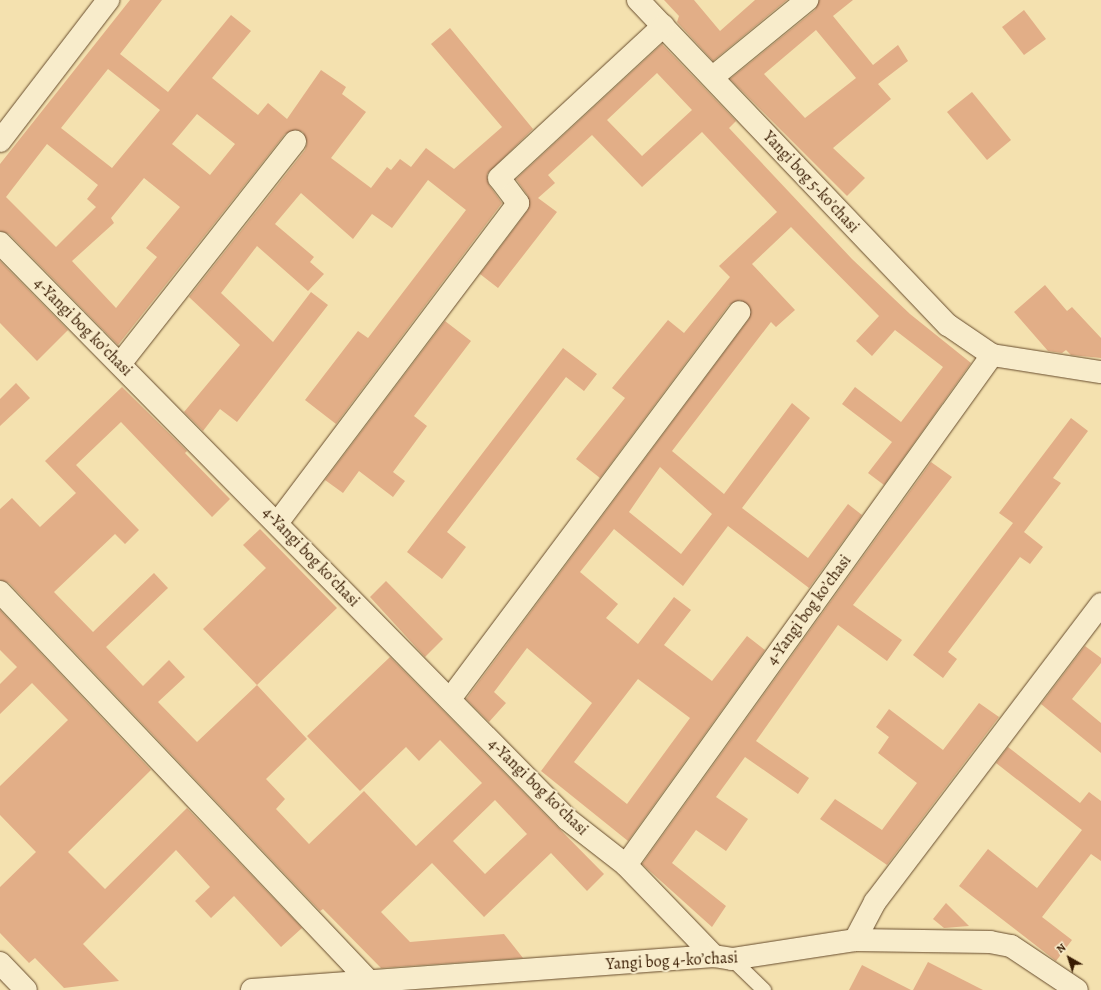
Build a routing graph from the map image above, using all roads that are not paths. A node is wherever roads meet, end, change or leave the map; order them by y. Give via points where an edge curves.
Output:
1 (108, 0) edge
2 (638, 0) edge
3 (807, 0) edge
4 (663, 26) junction
5 (712, 77) junction
6 (0, 141) edge
7 (295, 142) dead end
8 (0, 243) edge
9 (739, 312) dead end
10 (992, 355) junction
11 (120, 364) junction
12 (1101, 372) edge
13 (278, 522) junction
14 (0, 592) edge
15 (1101, 604) edge
16 (450, 699) junction
17 (626, 865) junction
18 (855, 940) junction
19 (723, 958) junction
20 (0, 963) edge
21 (368, 980) junction
22 (403, 986) edge
23 (26, 990) edge
24 (252, 990) edge
25 (764, 990) edge
26 (1077, 990) edge

1 - 6 street
2 - 4 street, Yangi bog 5-koʼchasi
3 - 5 street
4 - 5 street, Yangi bog 5-koʼchasi
4 - 13 street via 499,178 518,203
5 - 10 street, Yangi bog 5-koʼchasi via 948,325
7 - 11 street
8 - 11 street, 4-Yangi bog koʼchasi
9 - 16 street
10 - 12 street
10 - 17 street, 4-Yangi bog koʼchasi
11 - 13 street, 4-Yangi bog koʼchasi
13 - 16 street, 4-Yangi bog koʼchasi
14 - 21 street
15 - 18 street via 875,902
16 - 17 street, 4-Yangi bog koʼchasi via 567,819
17 - 19 street, 4-Yangi bog koʼchasi
18 - 19 street, Yangi bog 4-koʼchasi
18 - 26 street, Yangi bog 4-koʼchasi via 990,942 1011,946
19 - 22 street, Yangi bog 4-koʼchasi
19 - 25 lane
20 - 23 street
21 - 22 street, Yangi bog 4-koʼchasi
21 - 24 street, Yangi bog 4-koʼchasi

